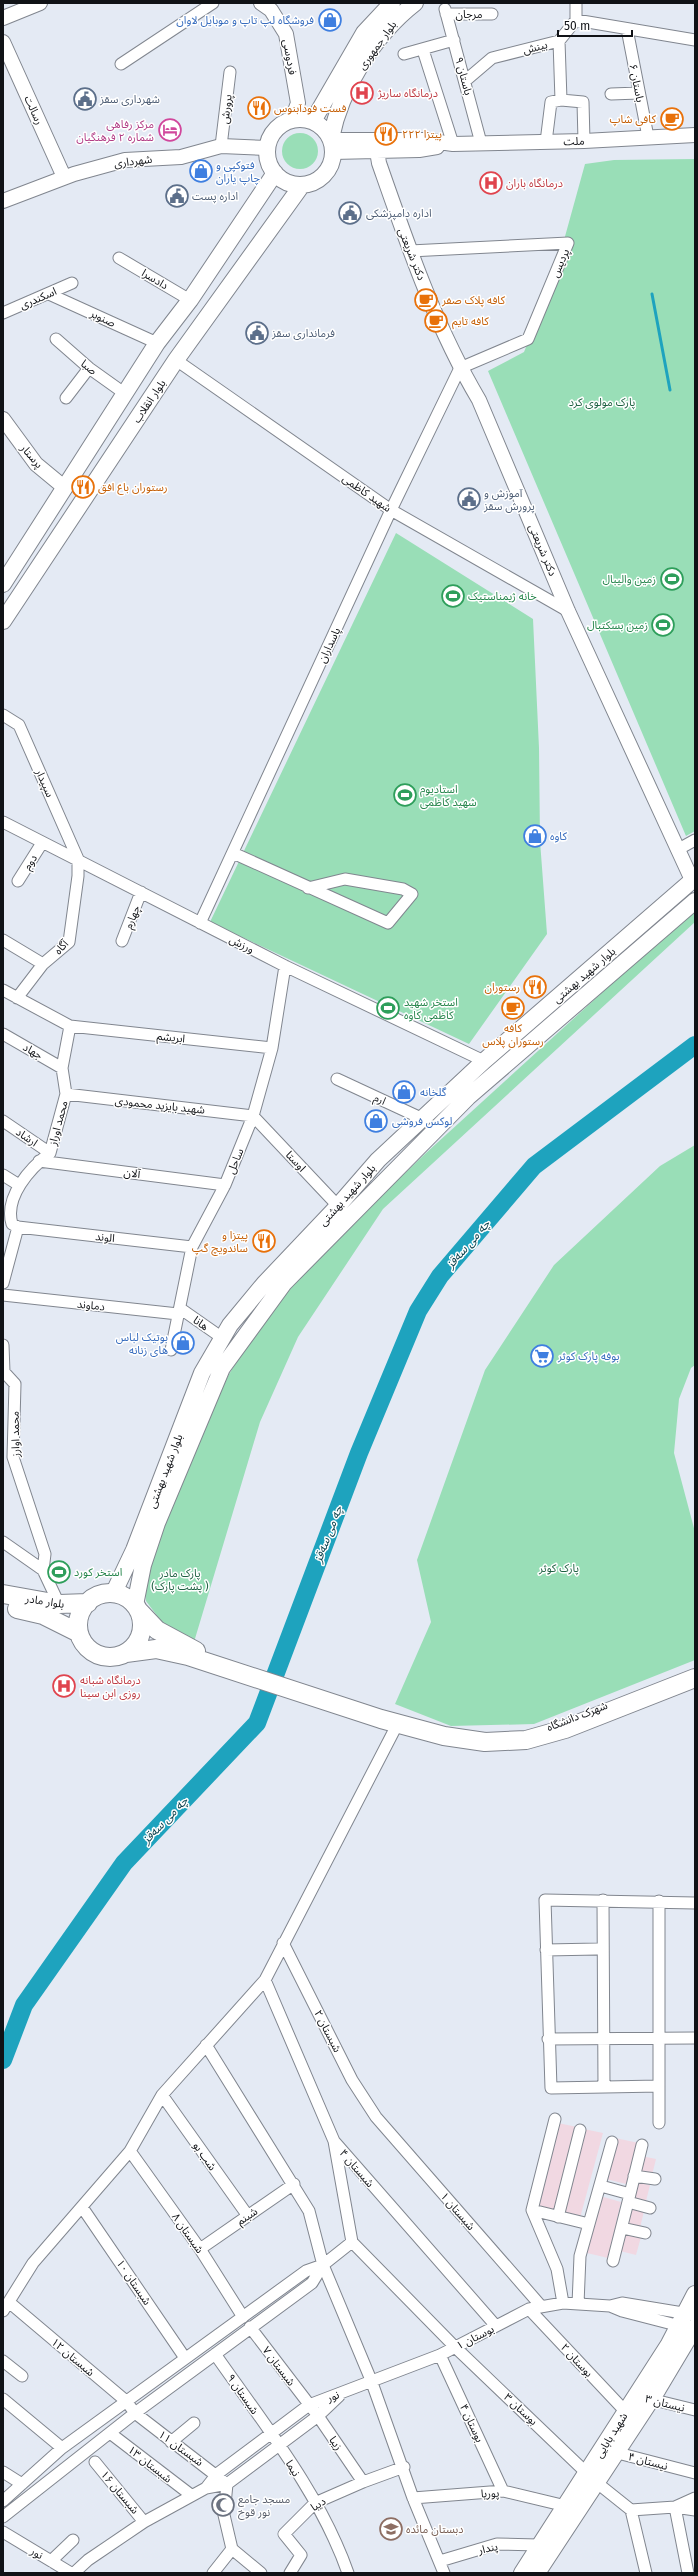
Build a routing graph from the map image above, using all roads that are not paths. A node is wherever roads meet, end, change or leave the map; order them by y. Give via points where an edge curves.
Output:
1 (40, 3) edge
2 (213, 3) edge
3 (392, 3) edge
4 (415, 3) edge
5 (576, 3) edge
6 (266, 4) edge
7 (446, 11) joint
8 (492, 14) dead end
9 (3, 18) edge
10 (576, 20) junction
11 (627, 29) junction
12 (454, 40) junction
13 (695, 40) edge
14 (559, 41) junction
15 (3, 42) edge
16 (423, 50) junction
17 (404, 54) dead end
18 (121, 64) dead end
19 (230, 72) dead end
20 (465, 81) junction
21 (639, 92) junction
22 (611, 94) dead end
23 (561, 100) junction
24 (292, 119) junction
25 (313, 121) junction
26 (695, 134) edge
27 (648, 137) junction
28 (584, 141) junction
29 (546, 142) junction
30 (480, 143) junction
31 (332, 144) junction
32 (453, 144) junction
33 (221, 146) junction
34 (267, 148) junction
35 (377, 151) junction
36 (275, 173) junction
37 (64, 177) junction
38 (302, 185) junction
39 (3, 200) edge
40 (410, 251) junction
41 (119, 258) dead end
42 (72, 283) dead end
43 (49, 294) junction
44 (190, 300) junction
45 (3, 313) edge
46 (56, 339) dead end
47 (157, 343) junction
48 (176, 360) junction
49 (89, 368) junction
50 (460, 368) junction
51 (124, 393) junction
52 (66, 398) dead end
53 (3, 420) edge
54 (65, 488) junction
55 (391, 510) junction
56 (74, 514) junction
57 (3, 584) edge
58 (568, 611) junction
59 (3, 621) edge
60 (3, 714) edge
61 (3, 822) edge
62 (695, 840) edge
63 (42, 843) junction
64 (677, 850) junction
65 (233, 853) junction
66 (78, 859) junction
67 (18, 881) dead end
68 (694, 881) edge
69 (308, 888) junction
70 (142, 892) junction
71 (695, 901) edge
72 (200, 923) junction
73 (3, 940) edge
74 (122, 941) dead end
75 (43, 964) junction
76 (285, 966) junction
77 (3, 990) edge
78 (17, 998) junction
79 (70, 1026) junction
80 (3, 1034) edge
81 (272, 1048) junction
82 (484, 1061) junction
83 (62, 1068) junction
84 (337, 1079) dead end
85 (66, 1094) junction
86 (253, 1116) junction
87 (423, 1119) junction
88 (3, 1121) edge
89 (50, 1153) junction
90 (39, 1161) junction
91 (3, 1175) edge
92 (19, 1185) junction
93 (225, 1185) junction
94 (338, 1206) junction
95 (6, 1214) edge
96 (18, 1227) junction
97 (192, 1247) junction
98 (3, 1279) edge
99 (3, 1295) edge
100 (180, 1312) junction
101 (221, 1338) junction
102 (3, 1344) edge
103 (171, 1350) dead end
104 (3, 1381) edge
105 (15, 1384) junction
106 (8, 1455) edge
107 (3, 1542) edge
108 (43, 1570) junction
109 (110, 1593) junction
110 (3, 1594) edge
111 (88, 1603) junction
112 (59, 1604) junction
113 (3, 1605) edge
114 (137, 1608) junction
115 (79, 1633) junction
116 (126, 1653) junction
117 (196, 1655) junction
118 (695, 1670) edge
119 (695, 1678) edge
120 (387, 1718) junction
121 (603, 1900) junction
122 (659, 1902) junction
123 (695, 1903) edge
124 (283, 1943) junction
125 (598, 1949) dead end
126 (546, 1950) junction
127 (265, 1980) junction
128 (658, 2038) junction
129 (695, 2038) edge
130 (548, 2039) junction
131 (603, 2039) junction
132 (206, 2045) junction
133 (658, 2086) junction
134 (604, 2087) junction
135 (162, 2095) junction
136 (376, 2117) joint
137 (555, 2119) dead end
138 (659, 2124) dead end
139 (580, 2130) dead end
140 (334, 2141) junction
141 (612, 2142) dead end
142 (642, 2145) dead end
143 (130, 2151) junction
144 (634, 2176) junction
145 (655, 2179) dead end
146 (294, 2184) junction
147 (601, 2186) junction
148 (629, 2198) junction
149 (82, 2207) junction
150 (650, 2208) dead end
151 (532, 2210) junction
152 (248, 2216) junction
153 (558, 2217) junction
154 (589, 2224) junction
155 (622, 2228) junction
156 (645, 2233) dead end
157 (352, 2242) junction
158 (200, 2248) junction
159 (613, 2261) dead end
160 (323, 2265) junction
161 (695, 2294) edge
162 (563, 2303) junction
163 (578, 2304) junction
164 (541, 2306) junction
165 (6, 2307) edge
166 (529, 2309) junction
167 (243, 2317) junction
168 (690, 2322) edge
169 (496, 2326) junction
170 (250, 2327) junction
171 (683, 2346) edge
172 (455, 2347) junction
173 (215, 2354) junction
174 (440, 2355) junction
175 (185, 2358) junction
176 (3, 2361) edge
177 (22, 2376) dead end
178 (371, 2380) junction
179 (344, 2392) junction
180 (636, 2396) junction
181 (3, 2399) edge
182 (652, 2399) junction
183 (126, 2401) junction
184 (309, 2405) junction
185 (695, 2410) edge
186 (625, 2411) junction
187 (135, 2413) junction
188 (318, 2416) junction
189 (194, 2423) dead end
190 (110, 2432) junction
191 (270, 2434) junction
192 (172, 2442) junction
193 (278, 2445) junction
194 (62, 2448) junction
195 (608, 2451) junction
196 (95, 2462) dead end
197 (404, 2467) junction
198 (3, 2472) edge
199 (695, 2473) edge
200 (217, 2474) junction
201 (592, 2477) junction
202 (363, 2482) junction
203 (22, 2484) junction
204 (227, 2484) junction
205 (206, 2488) junction
206 (503, 2491) junction
207 (191, 2495) junction
208 (413, 2498) junction
209 (695, 2498) edge
210 (3, 2501) edge
211 (315, 2503) junction
212 (566, 2506) junction
213 (675, 2507) junction
214 (630, 2510) junction
215 (695, 2510) edge
216 (3, 2517) edge
217 (144, 2522) junction
218 (3, 2532) edge
219 (73, 2540) dead end
220 (538, 2545) junction
221 (232, 2550) junction
222 (52, 2561) junction
223 (440, 2562) junction
224 (73, 2573) edge
225 (212, 2573) edge
226 (261, 2573) edge
227 (290, 2573) edge
228 (348, 2573) edge
229 (444, 2573) edge
230 (522, 2573) edge
231 (537, 2573) edge
232 (646, 2573) edge
233 (688, 2573) edge

1 - 9 street
2 - 18 street
3 - 25 main road, بلوار جمهوری via 364,33
4 - 31 main road, بلوار جمهوری via 387,29 364,62 336,115
5 - 10 street
6 - 24 street, فردوسی via 286,34 298,103
7 - 8 street, مرجان
7 - 12 street, باستان ۹
10 - 11 street
10 - 14 street, بینش
11 - 13 street
11 - 21 street, باستان ۶
12 - 16 street
12 - 20 street, باستان ۹
14 - 20 street, بینش via 492,58
14 - 23 street
15 - 37 street, رسالت
16 - 17 street
16 - 32 street
19 - 33 street, پرورش
20 - 30 street, باستان ۹
21 - 22 street
21 - 27 street, باستان ۶
23 - 28 street via 583,102
23 - 29 street via 551,102
24 - 25 main road
24 - 34 main road via 275,130
25 - 31 main road via 323,128
26 - 27 street, ملت
27 - 28 street, ملت
28 - 29 street, ملت
29 - 30 street, ملت
30 - 32 street, ملت
31 - 32 street, ملت via 425,140
31 - 35 street, ملت
31 - 38 main road via 329,168 310,183
32 - 35 street, ملت via 419,150
33 - 34 street, شهرداری
33 - 37 street, شهرداری via 181,157 125,160
34 - 36 main road via 270,165
35 - 40 street, دکتر شریعتی
36 - 38 main road via 292,184
36 - 44 main road
37 - 39 street, شهرداری
38 - 48 main road, بلوار انقلاب
40 - 50 street, دکتر شریعتی
40 - 50 street, پردیس via 568,243 528,339
41 - 44 street, دادسرا
42 - 43 street, اسکندری
43 - 45 street, اسکندری
43 - 47 street, صنوبر
44 - 47 main road
46 - 49 street, صبا
47 - 51 main road
48 - 55 street, شهید کاظمی
48 - 56 main road, بلوار انقلاب
49 - 51 street, صبا
49 - 52 street
50 - 55 street, پاسداران
50 - 58 street, دکتر شریعتی via 479,400
51 - 54 main road
53 - 54 street, پرستار via 36,464
54 - 56 main road
54 - 57 main road
55 - 58 street, شهید کاظمی
55 - 65 street, پاسداران
56 - 59 main road, بلوار انقلاب
58 - 64 street, دکتر شریعتی
60 - 66 street, سپیدار via 19,725
61 - 63 street, ورزش
62 - 64 street
63 - 66 street, ورزش
63 - 67 street, دوم
64 - 68 street, دکتر شریعتی
65 - 69 street
65 - 72 street, پاسداران
66 - 70 street, ورزش
66 - 75 street, آگاه via 69,942
68 - 82 main road, بلوار شهید بهشتی
69 - 69 street via 388,923 412,894 403,889 345,879
70 - 72 street, ورزش
70 - 74 street, چهارم
71 - 114 main road, بلوار شهید بهشتی via 468,1097 284,1283 219,1374 157,1523 143,1565
72 - 76 street, ورزش
73 - 75 street
75 - 78 street, آگاه
76 - 81 street, ساحل
76 - 82 street, ورزش
77 - 78 street
78 - 79 street
79 - 81 street, ابریشم
79 - 83 street
80 - 83 street, جهاد
81 - 86 street, ساحل
82 - 87 main road, بلوار شهید بهشتی
83 - 85 street, محمد اوراز
84 - 87 street, ارم
85 - 86 street, شهید بایزید محمودی
85 - 89 street, محمد اوراز
86 - 93 street, ساحل
86 - 94 street, اوستا
87 - 94 main road, بلوار شهید بهشتی via 378,1160
88 - 89 street, ارشاد
89 - 90 street
90 - 92 street
90 - 93 street, آلان
91 - 92 street
92 - 95 street
93 - 97 street, ساحل
94 - 101 main road, بلوار شهید بهشتی via 264,1284
95 - 96 street via 12,1224
96 - 97 street, الوند
96 - 98 street
97 - 100 street, ساحل
99 - 100 street, دماوند
100 - 101 street, هانا
100 - 103 street, ساحل
101 - 109 main road, بلوار شهید بهشتی via 202,1373 134,1550 116,1590
102 - 105 street via 4,1372
104 - 105 street
105 - 106 street, محمد اوارز
106 - 108 street, محمد اوارز via 45,1554
107 - 108 street
108 - 112 street
109 - 111 main road via 94,1598
109 - 114 main road via 127,1598
110 - 112 main road, بلوار مادر
111 - 112 main road, بلوار مادر
111 - 115 main road via 81,1612
113 - 115 main road, بلوار مادر via 43,1615
114 - 116 main road via 142,1630 139,1639
114 - 117 main road via 157,1630
115 - 116 main road via 87,1647 97,1654 116,1657
116 - 117 main road via 156,1649
117 - 120 main road
118 - 120 main road, شهرک دانشگاه via 551,1727 534,1731 509,1733 457,1730
119 - 120 main road via 566,1729 526,1740 485,1742 458,1739
120 - 124 street
121 - 122 street
121 - 126 street via 545,1900
121 - 131 street
122 - 123 street
122 - 128 street
124 - 127 street
124 - 136 street, شبستان ۲ via 352,2080
125 - 126 street
126 - 130 street
127 - 132 street
127 - 140 street, شبستان ۴
128 - 129 street
128 - 131 street
128 - 133 street
130 - 131 street
130 - 134 street via 551,2088
131 - 134 street
132 - 135 street
132 - 146 street
133 - 134 street
133 - 138 street
135 - 143 street
135 - 152 street, شب بو
136 - 164 street, شبستان ۱
137 - 151 street
139 - 153 street
140 - 157 street
140 - 169 street, شبستان ۴
141 - 147 street
142 - 144 street
143 - 149 street
143 - 158 street, شبستان ۸
144 - 145 street
144 - 148 street
146 - 152 street, شبنم
146 - 160 street via 309,2211
147 - 148 street
147 - 154 street
148 - 150 street
148 - 155 street
149 - 165 street via 33,2263
149 - 175 street, شبستان ۱۰
151 - 153 street
151 - 162 street via 557,2270
152 - 158 street, شبنم
153 - 154 street
154 - 163 street via 580,2256
155 - 156 street
155 - 159 street
157 - 160 street
157 - 172 street, بوستان ۳
158 - 167 street, شبستان ۸
160 - 167 street via 306,2271
160 - 170 street via 312,2283
160 - 178 street
161 - 168 main road, شهید بابایی
162 - 163 street, بوستان ۱
162 - 164 street, بوستان ۱
163 - 168 street, بوستان ۱ via 610,2306 622,2303
164 - 166 street, بوستان ۱
165 - 183 street, شبستان ۱۲
166 - 169 street, بوستان ۱
166 - 186 street, بوستان ۲
167 - 175 street
168 - 171 main road, شهید بابایی
169 - 172 street, بوستان ۱
170 - 173 street
170 - 184 street, شبستان ۷
171 - 180 main road, شهید بابایی
171 - 182 main road, شهید بابایی
172 - 174 street, بوستان ۱
172 - 201 street, بوستان ۳
173 - 187 street
173 - 191 street, شبستان ۹
174 - 178 street, بوستان ۱
174 - 206 street, بوستان ۴
175 - 183 street
176 - 177 street
178 - 179 street, بوستان ۱
178 - 197 street
179 - 184 street, نور
179 - 188 street, نور
180 - 182 street, نیستان ۳
180 - 186 main road, شهید بابایی
181 - 194 street
182 - 185 street, نیستان ۳
182 - 195 main road, شهید بابایی
183 - 187 street, شبستان ۱۲
183 - 194 street
184 - 188 street, زیبا
184 - 191 street, نور
186 - 195 main road, شهید بابایی
187 - 190 street
187 - 192 street, شبستان ۱۱
188 - 193 street, نور
188 - 202 street, زیبا
189 - 192 street
190 - 207 street, شبستان ۱۳
190 - 216 street
191 - 193 street, نیما
191 - 200 street, نور
192 - 200 street, شبستان ۱۱
193 - 204 street, نور
193 - 211 street, نیما
194 - 203 street
195 - 199 street, نیستان ۴
195 - 201 main road, شهید بابایی
196 - 217 street, شبستان ۱۶
197 - 202 street, دیبا
197 - 208 street
198 - 203 street
200 - 204 street, شبستان ۱۱
200 - 205 street, نور
201 - 212 main road, شهید بابایی
201 - 214 street, بوستان ۳
201 - 231 main road, شهید بابایی
202 - 211 street, دیبا
203 - 210 street
204 - 205 street, نور
204 - 221 street via 224,2515
205 - 207 street, نور
206 - 208 street, پوریا
206 - 212 street, پوریا
207 - 217 street, نور
208 - 223 street
209 - 213 street
211 - 227 street, دیبا via 284,2534 301,2555
211 - 228 street, نیما
212 - 220 main road, شهید بابایی
213 - 214 street
213 - 215 street
213 - 233 street
214 - 232 street
217 - 224 street, نور
218 - 222 street, نور
219 - 222 street
220 - 223 street, پندار via 497,2544
220 - 230 main road, شهید بابایی
221 - 225 street
221 - 226 street
222 - 224 street, نور
223 - 229 street

